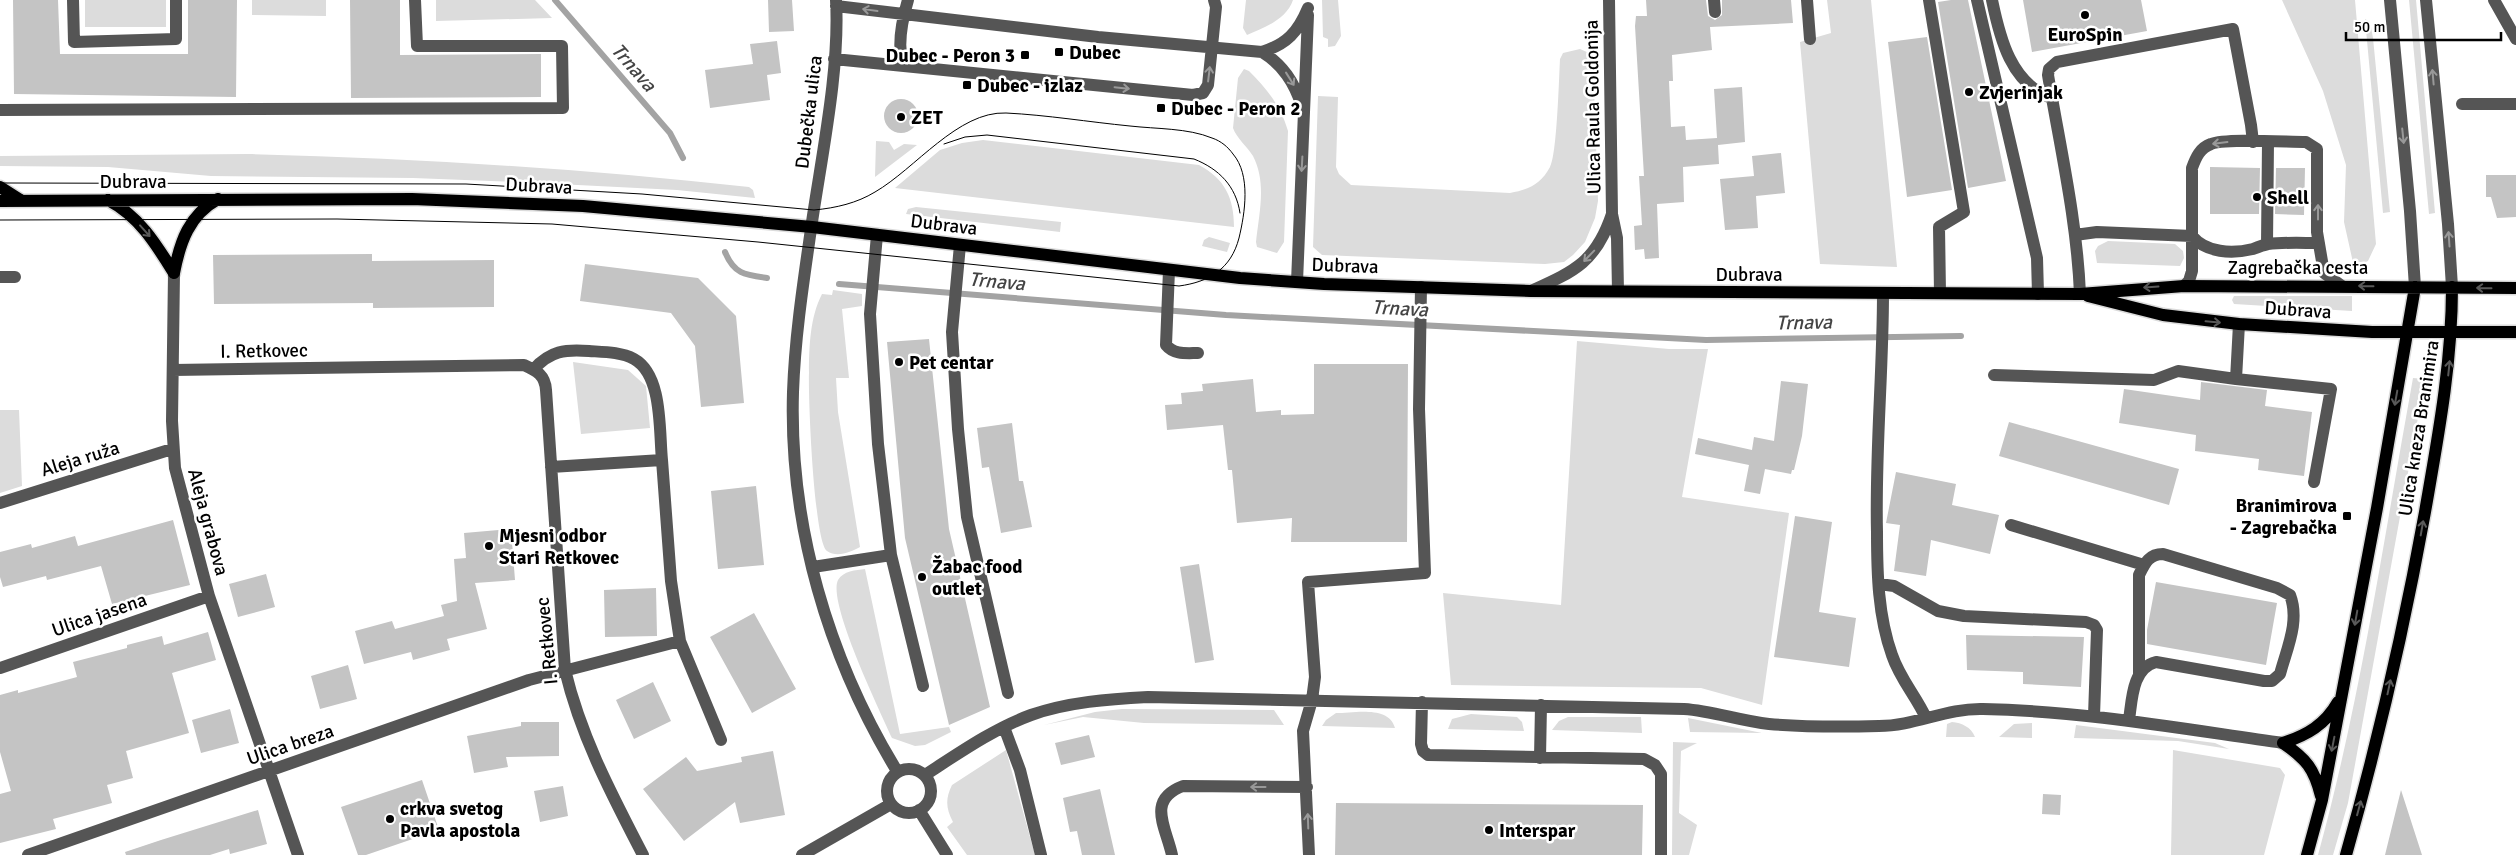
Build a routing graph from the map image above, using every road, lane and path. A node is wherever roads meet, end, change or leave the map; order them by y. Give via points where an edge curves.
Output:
1 (72, 0) edge
2 (176, 0) edge
3 (415, 0) edge
4 (908, 0) edge
5 (1214, 0) edge
6 (1609, 0) edge
7 (1807, 0) edge
8 (1929, 0) edge
9 (1977, 0) edge
10 (1992, 0) edge
11 (2390, 0) edge
12 (2426, 0) edge
13 (2494, 0) edge
14 (836, 3) edge
15 (1309, 4) edge
16 (2502, 6) edge
17 (904, 14) junction
18 (1810, 39) dead end
19 (2516, 39) edge
20 (1212, 49) junction
21 (1262, 52) junction
22 (834, 58) junction
23 (903, 65) junction
24 (2051, 98) junction
25 (2462, 104) dead end
26 (2516, 104) edge
27 (0, 110) edge
28 (1305, 115) junction
29 (2252, 142) junction
30 (2268, 142) junction
31 (0, 187) edge
32 (219, 199) junction
33 (108, 200) junction
34 (0, 201) edge
35 (22, 201) junction
36 (1612, 214) junction
37 (812, 227) junction
38 (2075, 234) junction
39 (877, 235) junction
40 (2192, 236) junction
41 (2319, 243) junction
42 (2267, 244) junction
43 (960, 245) junction
44 (1169, 270) junction
45 (174, 273) junction
46 (0, 277) edge
47 (15, 277) dead end
48 (1297, 282) junction
49 (2184, 286) junction
50 (2342, 286) junction
51 (1421, 287) junction
52 (2415, 287) junction
53 (2452, 287) junction
54 (2516, 288) edge
55 (1531, 291) junction
56 (1618, 291) junction
57 (1883, 293) junction
58 (1940, 294) junction
59 (2038, 294) junction
60 (2080, 294) junction
61 (2239, 324) junction
62 (2452, 332) junction
63 (2516, 332) edge
64 (2407, 333) junction
65 (1198, 353) dead end
66 (534, 369) junction
67 (173, 370) junction
68 (1994, 375) dead end
69 (2236, 379) junction
70 (172, 449) junction
71 (662, 460) junction
72 (551, 467) junction
73 (2314, 482) dead end
74 (0, 503) edge
75 (2011, 525) dead end
76 (891, 555) junction
77 (2144, 565) junction
78 (813, 567) junction
79 (1879, 584) junction
80 (210, 596) junction
81 (680, 640) junction
82 (0, 668) edge
83 (565, 670) junction
84 (2139, 674) junction
85 (923, 686) dead end
86 (1008, 693) dead end
87 (2342, 696) junction
88 (1312, 700) junction
89 (1422, 702) junction
90 (1541, 705) junction
91 (2094, 716) junction
92 (1926, 718) junction
93 (2129, 720) junction
94 (1004, 727) junction
95 (720, 740) dead end
96 (2283, 743) junction
97 (1540, 758) junction
98 (897, 771) junction
99 (269, 772) junction
100 (925, 774) junction
101 (1307, 787) junction
102 (2322, 800) junction
103 (891, 804) junction
104 (919, 810) junction
105 (28, 855) edge
106 (298, 855) edge
107 (644, 855) edge
108 (802, 855) edge
109 (948, 855) edge
110 (1041, 855) edge
111 (1172, 855) edge
112 (1309, 855) edge
113 (1661, 855) edge
114 (2308, 855) edge
115 (2346, 855) edge

1 - 2 street via 74,42 176,39
3 - 27 street via 417,46 562,46 563,108
4 - 17 street
5 - 20 street
6 - 36 street, Ulica Raula Goldonija
7 - 18 street
8 - 58 street via 1964,212 1938,227
9 - 59 street via 2037,258
10 - 24 street via 2006,50 2022,79 2036,92
11 -> 52 street, Ulica kneza Branimira
53 -> 12 street, Ulica kneza Branimira
13 - 16 street
17 -> 14 street
14 - 22 street, Dubečka ulica
15 - 21 street via 1295,34
15 - 28 street
16 - 19 street
17 - 20 street
17 - 23 street via 900,57
20 - 21 street
23 -> 20 street via 1193,95 1203,92 1208,85
21 -> 28 street via 1286,72
22 - 23 street
22 - 37 street, Dubečka ulica
24 - 29 street via 2048,75 2049,69 2057,62 2233,30 2252,125
24 - 38 street
25 - 26 street
28 -> 48 street
29 - 30 street
29 -> 40 street via 2211,144 2197,155 2192,168
41 -> 30 street via 2317,149 2306,142
30 - 42 street
31 - 35 main road
32 - 33 main road, Dubrava
32 - 37 main road, Dubrava via 412,199 519,203 662,212
32 - 45 main road via 200,211 186,232 178,250
33 - 35 main road, Dubrava
33 -> 45 main road via 127,212 146,231
34 - 35 main road, Dubrava
36 -> 55 street, Ulica Raula Goldonija via 1599,245 1582,263
36 - 56 street, Ulica Raula Goldonija via 1617,238
37 - 39 main road, Dubrava
37 - 78 street, Dubečka ulica via 795,355 793,431 796,469
38 - 40 street
38 - 60 street
39 - 43 main road, Dubrava
39 - 76 street via 871,302 878,444
40 - 42 street via 2199,244 2220,250 2241,250
40 - 49 street via 2191,276
41 - 42 street
41 - 50 street via 2324,273
43 - 44 main road, Dubrava
43 - 86 street via 953,308 958,429 967,517
44 - 48 main road, Dubrava
44 - 65 street via 1166,346 1170,351
45 - 67 street, Aleja grabova
46 - 47 street
48 - 51 main road, Dubrava
49 - 50 main road, Zagrebačka cesta
49 -> 60 main road, Zagrebačka cesta
52 -> 50 main road, Zagrebačka cesta
51 - 55 main road, Dubrava
51 - 88 street via 1419,409 1425,573 1308,582 1315,677
52 - 53 main road, Zagrebačka cesta
52 - 64 main road, Ulica kneza Branimira
54 -> 53 main road, Zagrebačka cesta
53 - 62 main road, Ulica kneza Branimira
55 - 56 main road, Dubrava
56 - 57 main road, Dubrava
57 - 58 main road, Dubrava
57 - 79 street via 1876,496
58 - 59 main road, Dubrava
59 - 60 main road, Dubrava
60 -> 61 main road, Dubrava via 2163,315
61 - 64 main road, Dubrava
61 - 69 street
62 - 63 main road, Dubrava
62 - 64 main road, Dubrava
115 -> 62 main road, Ulica kneza Branimira via 2378,735 2411,588 2447,384
64 -> 87 main road, Ulica kneza Branimira
66 - 67 street, I. Retkovec via 524,365
66 - 71 street via 554,352 568,349 635,359 648,372 656,392
66 - 72 street, I. Retkovec via 545,381
67 - 70 street, Aleja grabova
68 - 69 street via 2154,380 2178,372
69 - 73 street via 2331,389
70 - 74 street, Aleja ruža
70 - 80 street, Aleja grabova via 174,468
71 - 72 street
71 - 81 street via 671,581
72 - 83 street, I. Retkovec
75 - 77 street
76 - 78 street
76 - 85 street
77 - 84 street via 2139,575
77 - 84 street via 2155,554 2163,554 2277,588 2290,595 2295,613 2280,674 2272,681 2156,662 2144,667
78 - 98 street, Dubečka ulica via 822,608 848,676
79 - 91 street via 1894,586 1938,611 1964,616 2094,625 2097,630
79 - 92 street via 1882,615 1892,655 1903,682
80 - 82 street, Ulica jasena
80 - 99 street, Aleja grabova
81 - 83 street, Ulica breza
81 - 95 street
83 - 99 street, Ulica breza
83 - 107 street, I. Retkovec via 592,753
84 - 93 street
87 - 96 main road via 2323,723 2301,737
87 -> 102 main road, Ulica kneza Branimira
88 - 89 street
88 - 94 street via 1187,696 1110,699 1054,708
88 - 101 street via 1303,731
89 - 90 street
89 - 97 street via 1421,744 1428,755
90 - 92 street via 1705,710 1767,724 1881,726
90 - 97 street
91 - 92 street via 1961,709
91 - 93 street
93 - 96 street
94 - 100 street
94 - 110 street via 1012,744
96 - 102 main road via 2305,759
97 - 113 street via 1644,759 1655,765 1661,774
98 - 100 street via 912,768
98 - 103 street via 887,790
99 - 105 street, Ulica breza
99 - 106 street, Aleja grabova
100 - 104 street via 932,794
101 -> 111 street via 1183,786 1173,790 1160,810
112 -> 101 street
102 - 114 main road, Ulica kneza Branimira
103 - 104 street via 901,811 914,813
103 - 108 street
104 - 109 street

